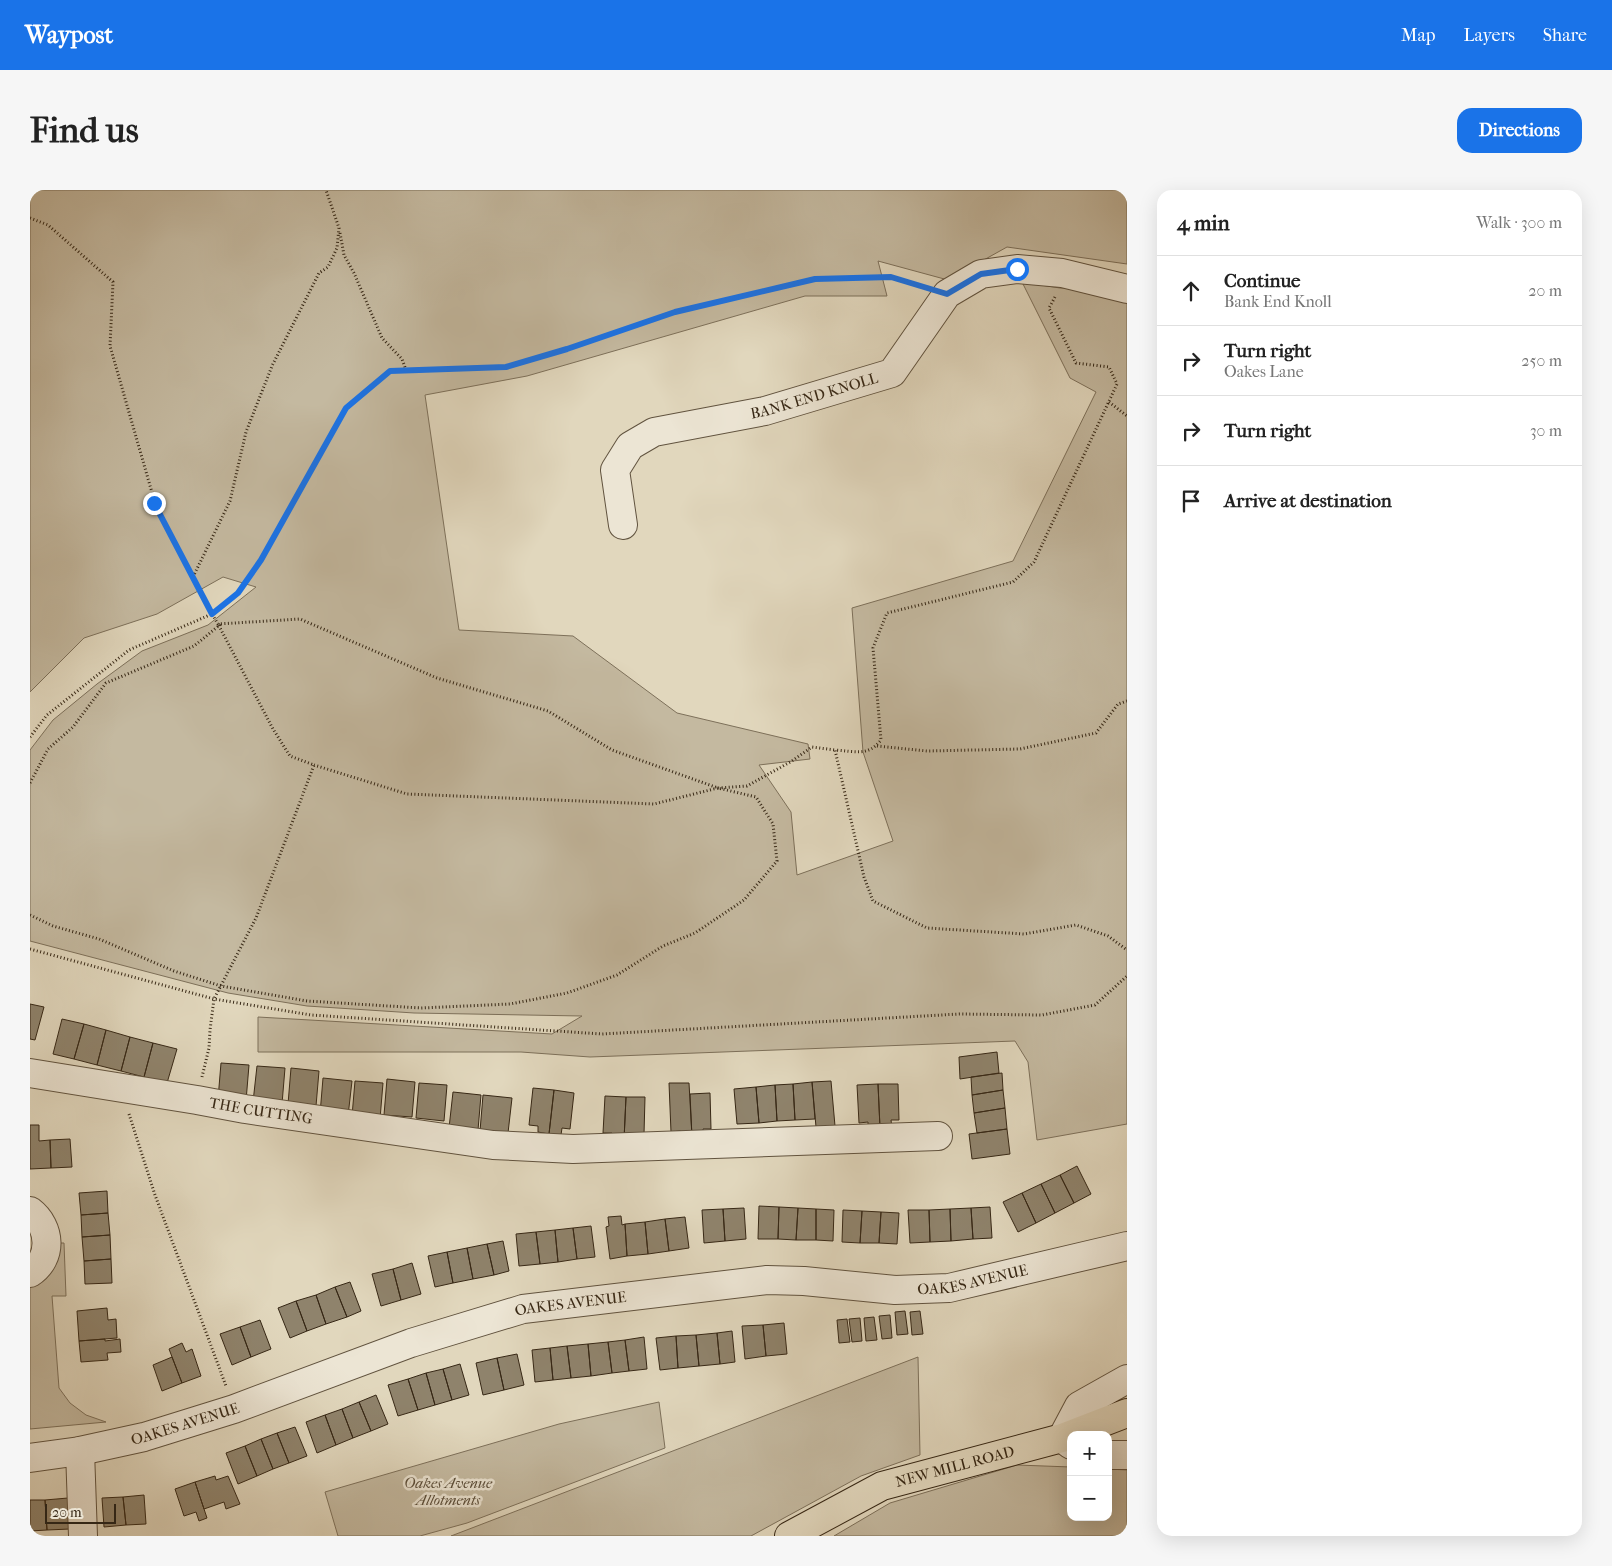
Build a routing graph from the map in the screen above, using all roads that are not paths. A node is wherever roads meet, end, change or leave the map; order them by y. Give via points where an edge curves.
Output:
1 (1127, 289) edge
2 (623, 524) dead end
3 (30, 1073) edge
4 (938, 1136) dead end
5 (30, 1211) edge
6 (1127, 1246) edge
7 (30, 1273) edge
8 (1127, 1379) edge
9 (1127, 1413) edge
10 (1066, 1441) edge
11 (80, 1451) junction
12 (1112, 1455) edge
13 (1127, 1455) edge
14 (30, 1458) edge
15 (83, 1536) edge
16 (789, 1536) edge

1 - 2 street, BANK END KNOLL via 1062,272 1017,269 981,274 947,294 892,373 765,411 654,432 630,446 615,470
3 - 4 street, THE CUTTING via 245,1109 493,1145 573,1149
5 - 7 street via 43,1226 47,1237 42,1261
6 - 11 street, OAKES AVENUE via 950,1288 895,1290 767,1280 523,1309 411,1343 234,1409 144,1437
8 - 10 street via 1079,1406
9 - 10 main road, NEW MILL ROAD
10 - 16 main road, NEW MILL ROAD via 882,1486
11 - 14 street, OAKES AVENUE
11 - 15 street
12 - 13 street

